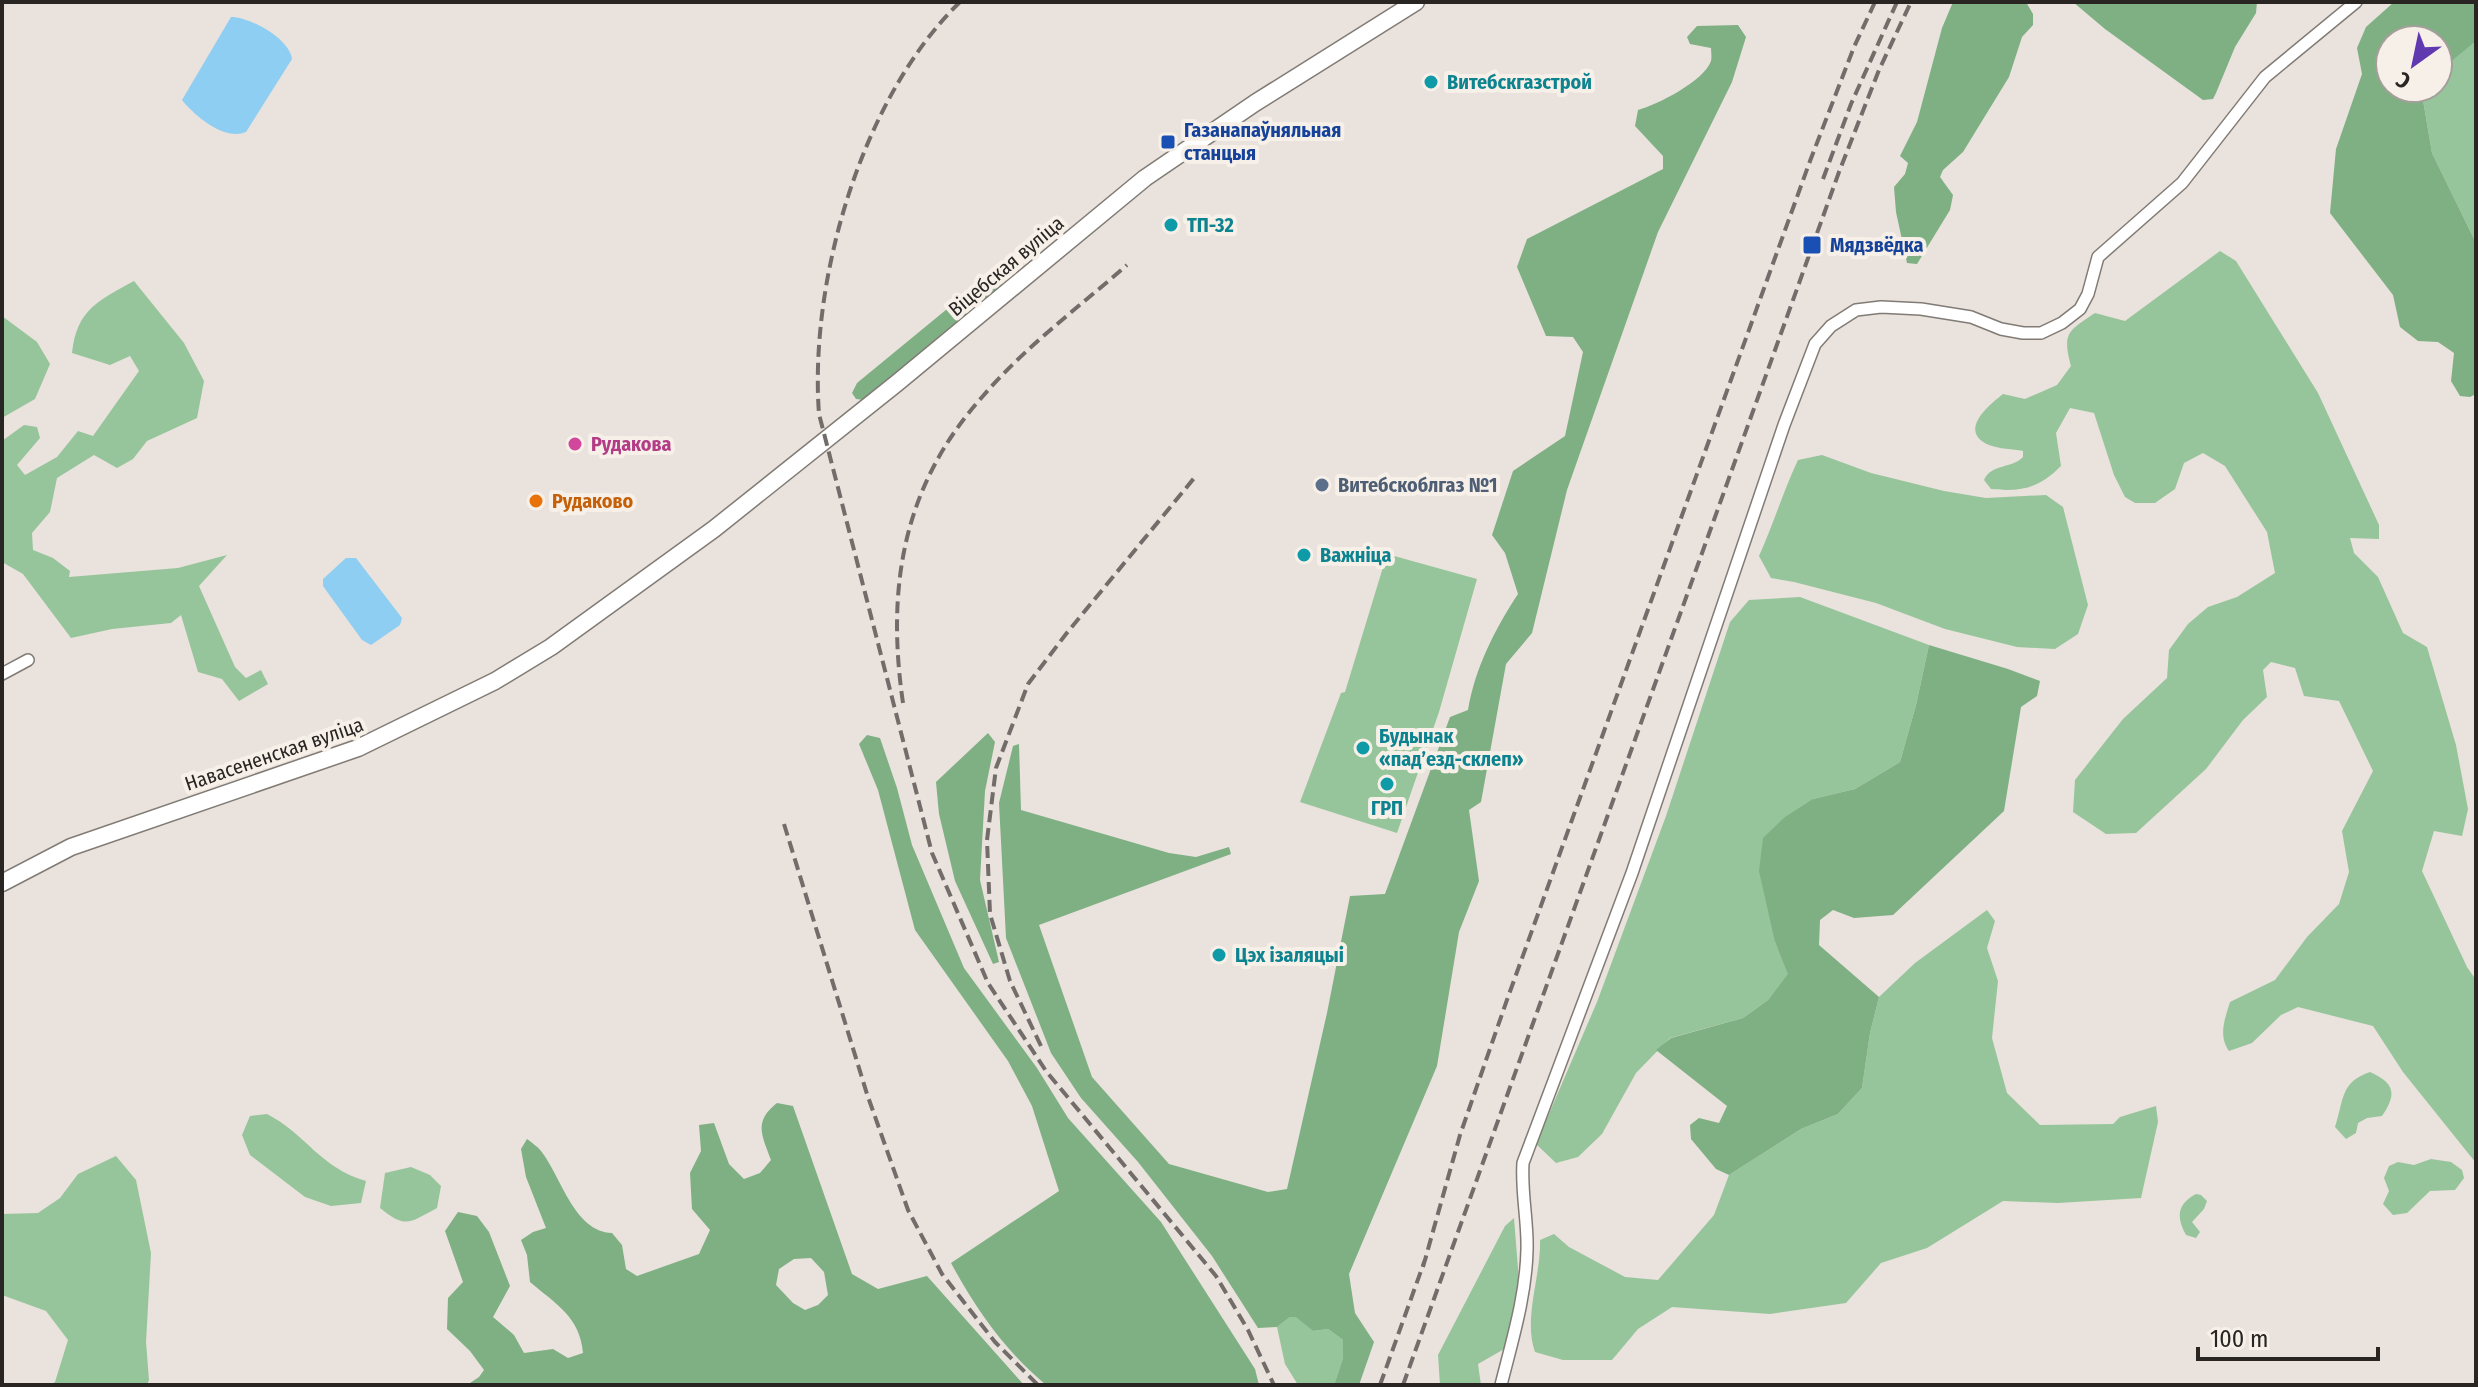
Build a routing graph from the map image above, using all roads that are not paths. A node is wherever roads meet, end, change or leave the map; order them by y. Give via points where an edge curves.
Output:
1 (1416, 2) edge
2 (2356, 2) edge
3 (551, 647) joint
4 (28, 660) dead end
5 (2, 674) edge
6 (2, 883) edge
7 (1501, 1385) edge

1 - 3 main road, Віцебская вуліца via 1145,178 714,529
2 - 7 street via 2265,77 2182,183 2098,257 2080,309 2062,323 2041,333 2023,333 1971,317 1881,307 1856,310 1815,344 1632,873 1523,1163 1527,1250 1521,1308
3 - 6 main road, Навасененская вуліца via 495,681 358,748 71,847
4 - 5 street

